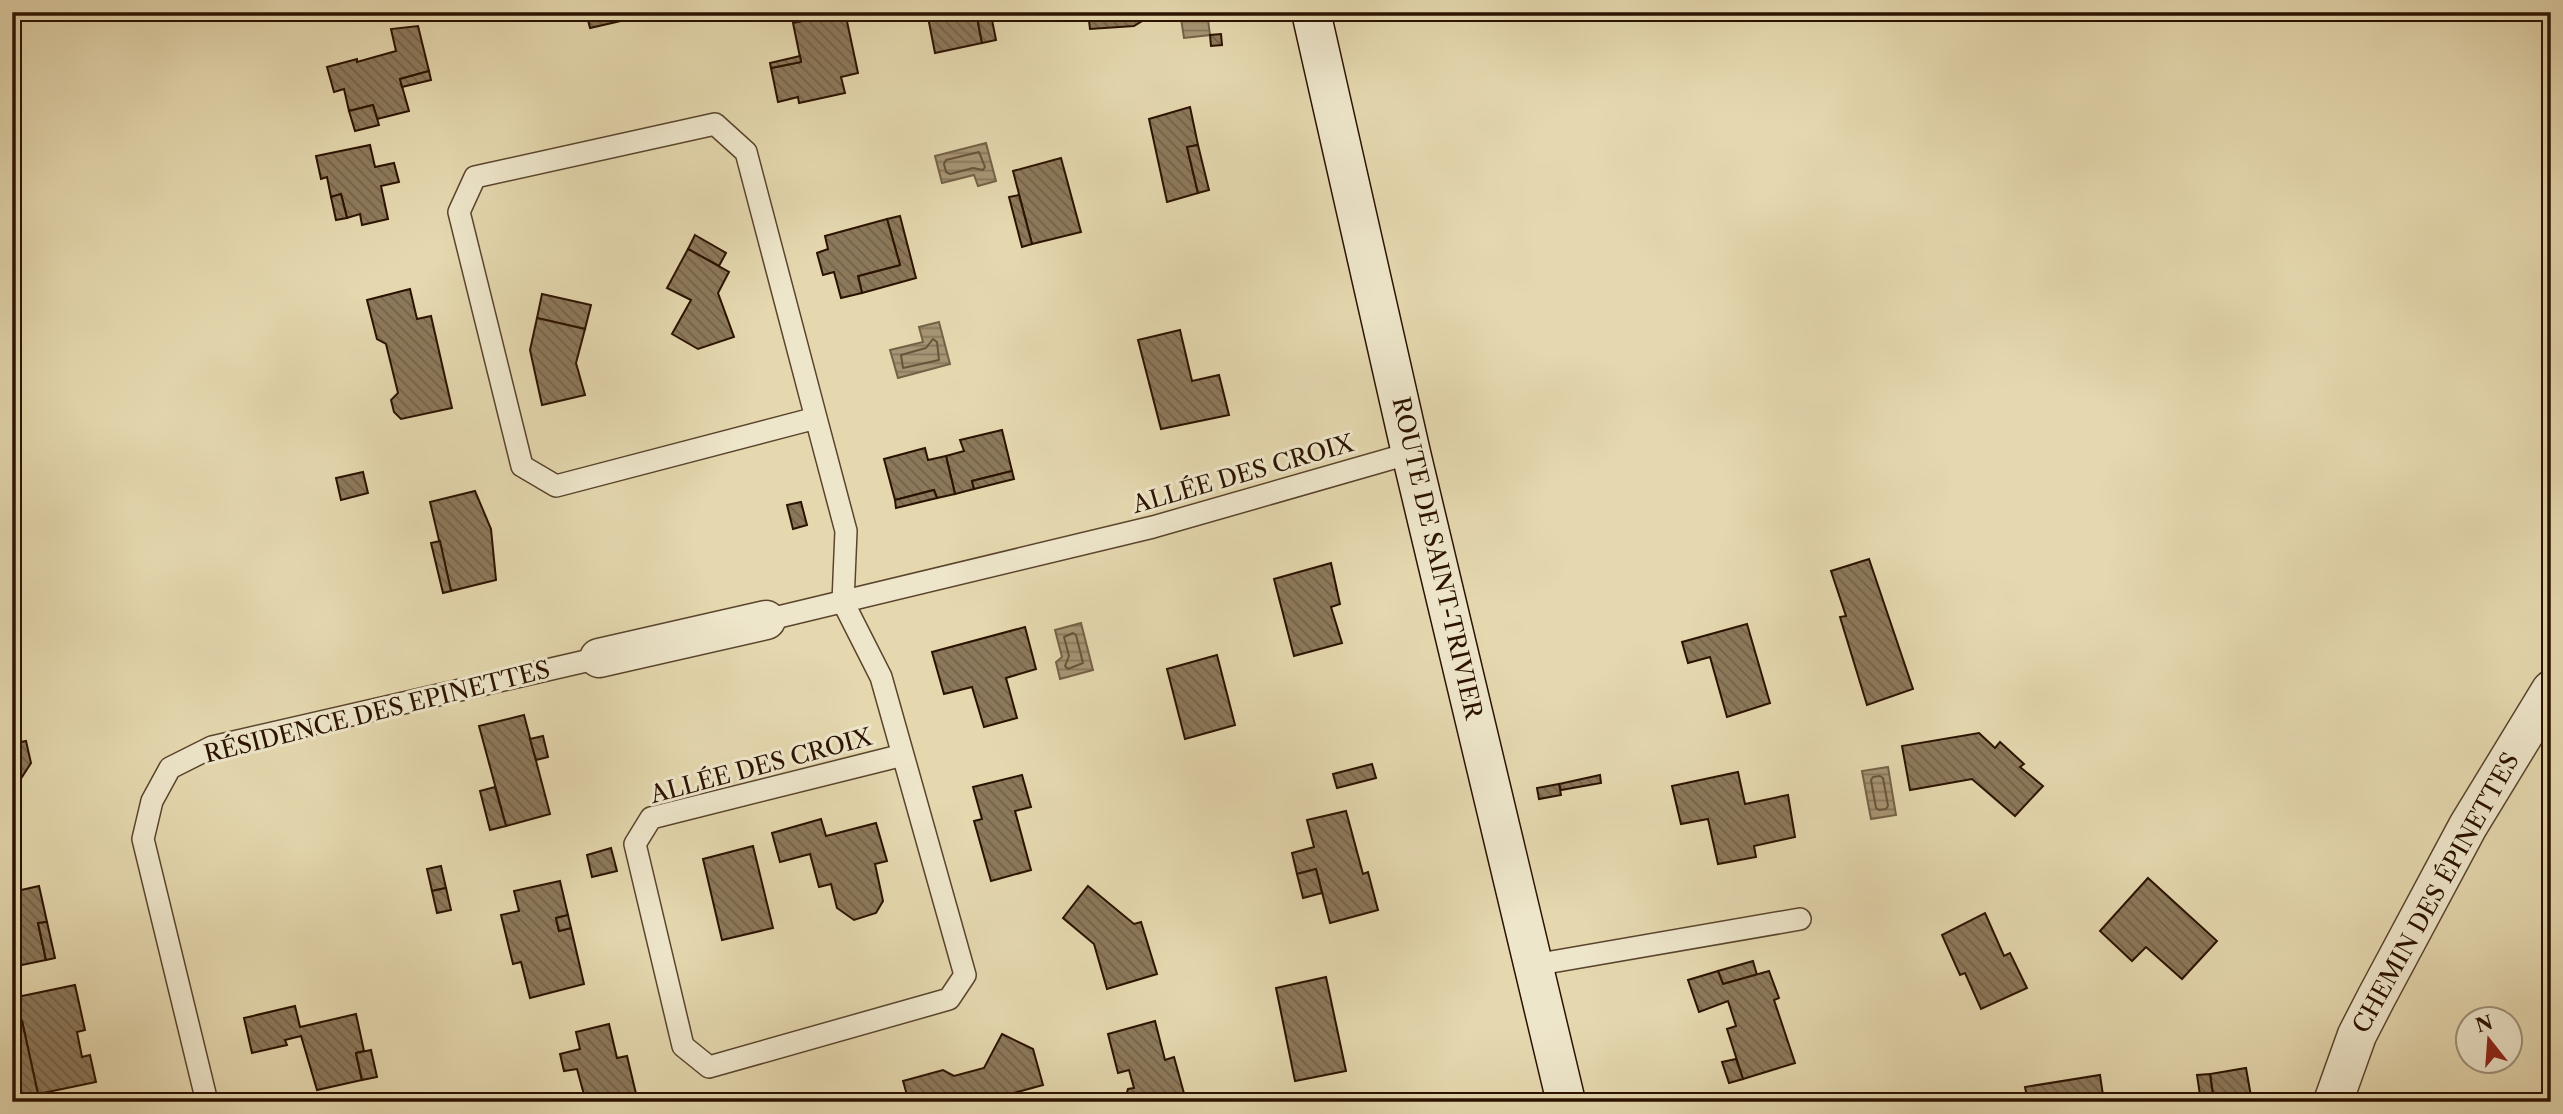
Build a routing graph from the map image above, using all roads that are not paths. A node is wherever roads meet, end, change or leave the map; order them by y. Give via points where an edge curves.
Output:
1 (1311, 12) edge
2 (817, 418) junction
3 (1411, 453) junction
4 (843, 602) junction
5 (766, 620) joint
6 (599, 658) joint
7 (2551, 690) edge
8 (903, 755) junction
9 (1800, 919) dead end
10 (1534, 965) junction
11 (207, 1102) edge
12 (1566, 1102) edge
13 (2333, 1102) edge

1 - 3 main road, ROUTE DE SAINT-TRIVIER
2 - 2 lane, ALLÉE DES CROIX via 746,152 715,124 475,177 459,212 522,466 555,486
2 - 4 lane, ALLÉE DES CROIX via 846,531
3 - 4 lane, ALLÉE DES CROIX via 1153,527
3 - 10 main road, ROUTE DE SAINT-TRIVIER
4 - 5 lane, RÉSIDENCE DES EPINETTES
4 - 8 lane, ALLÉE DES CROIX via 881,677
5 - 6 main road, RÉSIDENCE DES EPINETTES
6 - 11 lane, RÉSIDENCE DES EPINETTES via 212,747 170,768 152,801 143,839
7 - 13 main road, CHEMIN DES ÉPINETTES via 2468,826 2376,998
8 - 8 lane, ALLÉE DES CROIX via 965,975 949,999 709,1067 683,1046 635,844 651,818
9 - 10 lane
10 - 12 main road, ROUTE DE SAINT-TRIVIER

